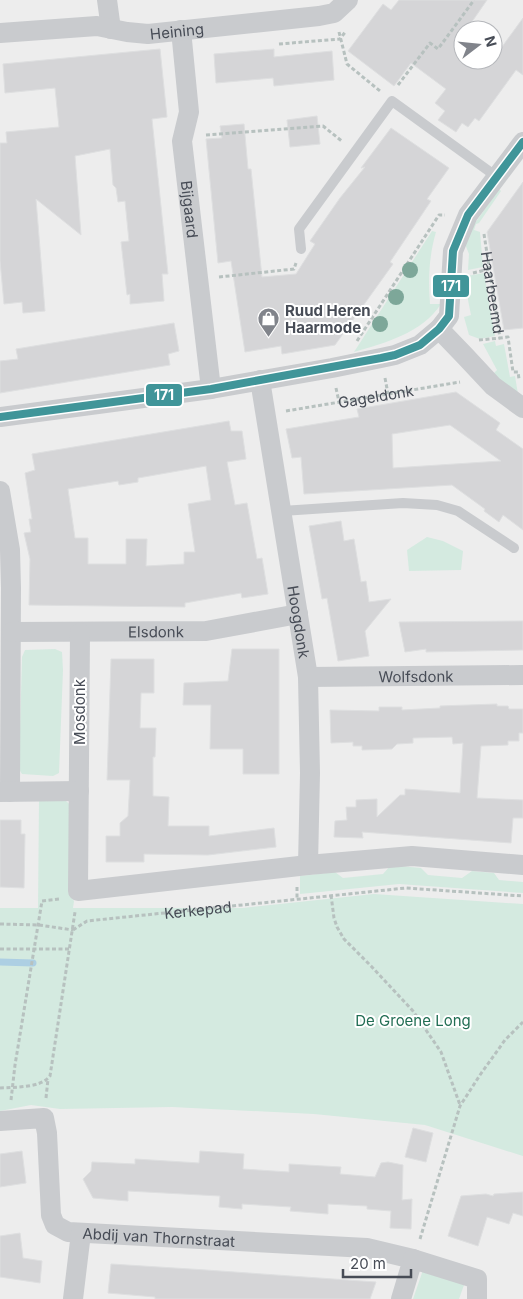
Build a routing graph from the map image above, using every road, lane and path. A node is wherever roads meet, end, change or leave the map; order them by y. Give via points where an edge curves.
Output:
1 (107, 0) edge
2 (474, 0) edge
3 (341, 7) edge
4 (111, 29) junction
5 (181, 30) junction
6 (0, 33) edge
7 (392, 101) junction
8 (183, 137) junction
9 (523, 142) edge
10 (356, 151) junction
11 (497, 177) junction
12 (475, 220) junction
13 (301, 249) joint
14 (198, 280) junction
15 (438, 329) junction
16 (340, 366) junction
17 (485, 377) junction
18 (260, 380) junction
19 (212, 389) junction
20 (520, 406) edge
21 (266, 415) junction
22 (0, 417) edge
23 (0, 491) edge
24 (282, 512) junction
25 (514, 548) dead end
26 (6, 588) edge
27 (298, 614) junction
28 (12, 632) junction
29 (80, 633) junction
30 (523, 674) edge
31 (308, 678) junction
32 (79, 791) junction
33 (5, 792) edge
34 (523, 865) edge
35 (308, 866) junction
36 (331, 895) junction
37 (523, 896) edge
38 (68, 899) dead end
39 (0, 924) edge
40 (39, 925) junction
41 (73, 930) junction
42 (0, 949) edge
43 (70, 949) junction
44 (35, 950) junction
45 (523, 1022) edge
46 (13, 1087) junction
47 (0, 1088) edge
48 (460, 1106) junction
49 (4, 1121) edge
50 (81, 1233) junction
51 (413, 1259) junction
52 (73, 1299) edge
53 (400, 1299) edge
54 (478, 1299) edge

1 - 4 street
2 - 7 path via 438,49 430,43 396,88
3 - 5 street, Heining via 319,16
3 - 7 path via 347,64
4 - 5 street, Heining via 148,34
4 - 6 street, Heining via 97,26
5 - 8 street, Bijgaard via 189,112
7 - 10 lane
7 - 11 lane
8 - 10 path via 323,126
8 - 14 street, Bijgaard
9 - 11 street, Haarbeemd
10 - 13 lane via 299,230
11 - 12 street, Haarbeemd
12 - 15 street, Haarbeemd via 454,251 449,316
12 - 16 path via 440,214
12 - 20 path, Haarbeemd via 500,338 508,337 513,372 518,372 523,396
13 - 14 path via 294,269
14 - 19 street, Bijgaard
15 - 16 street via 420,345 395,355
15 - 17 street
16 - 18 street
17 - 20 street
17 - 21 path, Gageldonk
18 - 19 street
18 - 21 street, Hoogdonk
19 - 22 street
21 - 24 street, Hoogdonk
23 - 26 street via 10,550
24 - 25 lane via 403,503 438,505 458,511
24 - 27 street, Hoogdonk
26 - 28 street
27 - 29 street, Elsdonk via 206,631
27 - 31 street, Hoogdonk
28 - 29 street, Elsdonk
28 - 33 street
29 - 32 street, Mosdonk
30 - 31 street, Wolfsdonk
31 - 35 street, Hoogdonk
32 - 33 street
32 - 35 street, Kerkepad via 78,891
34 - 35 street, Kerkepad via 412,856
36 - 37 path, Kerkepad via 406,888
36 - 41 path, Kerkepad via 87,921
36 - 48 path via 334,918 344,939 413,1011 441,1052
38 - 40 path via 42,901
39 - 40 path
40 - 41 path
40 - 44 path
41 - 43 path
42 - 44 path
43 - 44 path
43 - 46 path via 50,1076 46,1081
44 - 46 path
45 - 48 path via 505,1040
46 - 47 path
46 - 49 path
48 - 51 path
49 - 50 street, Abdij van Thornstraat via 44,1118 51,1215 56,1225 68,1232
50 - 51 street, Abdij van Thornstraat via 366,1248
50 - 52 street
51 - 53 street
51 - 54 street, Abdij van Thornstraat via 477,1279

